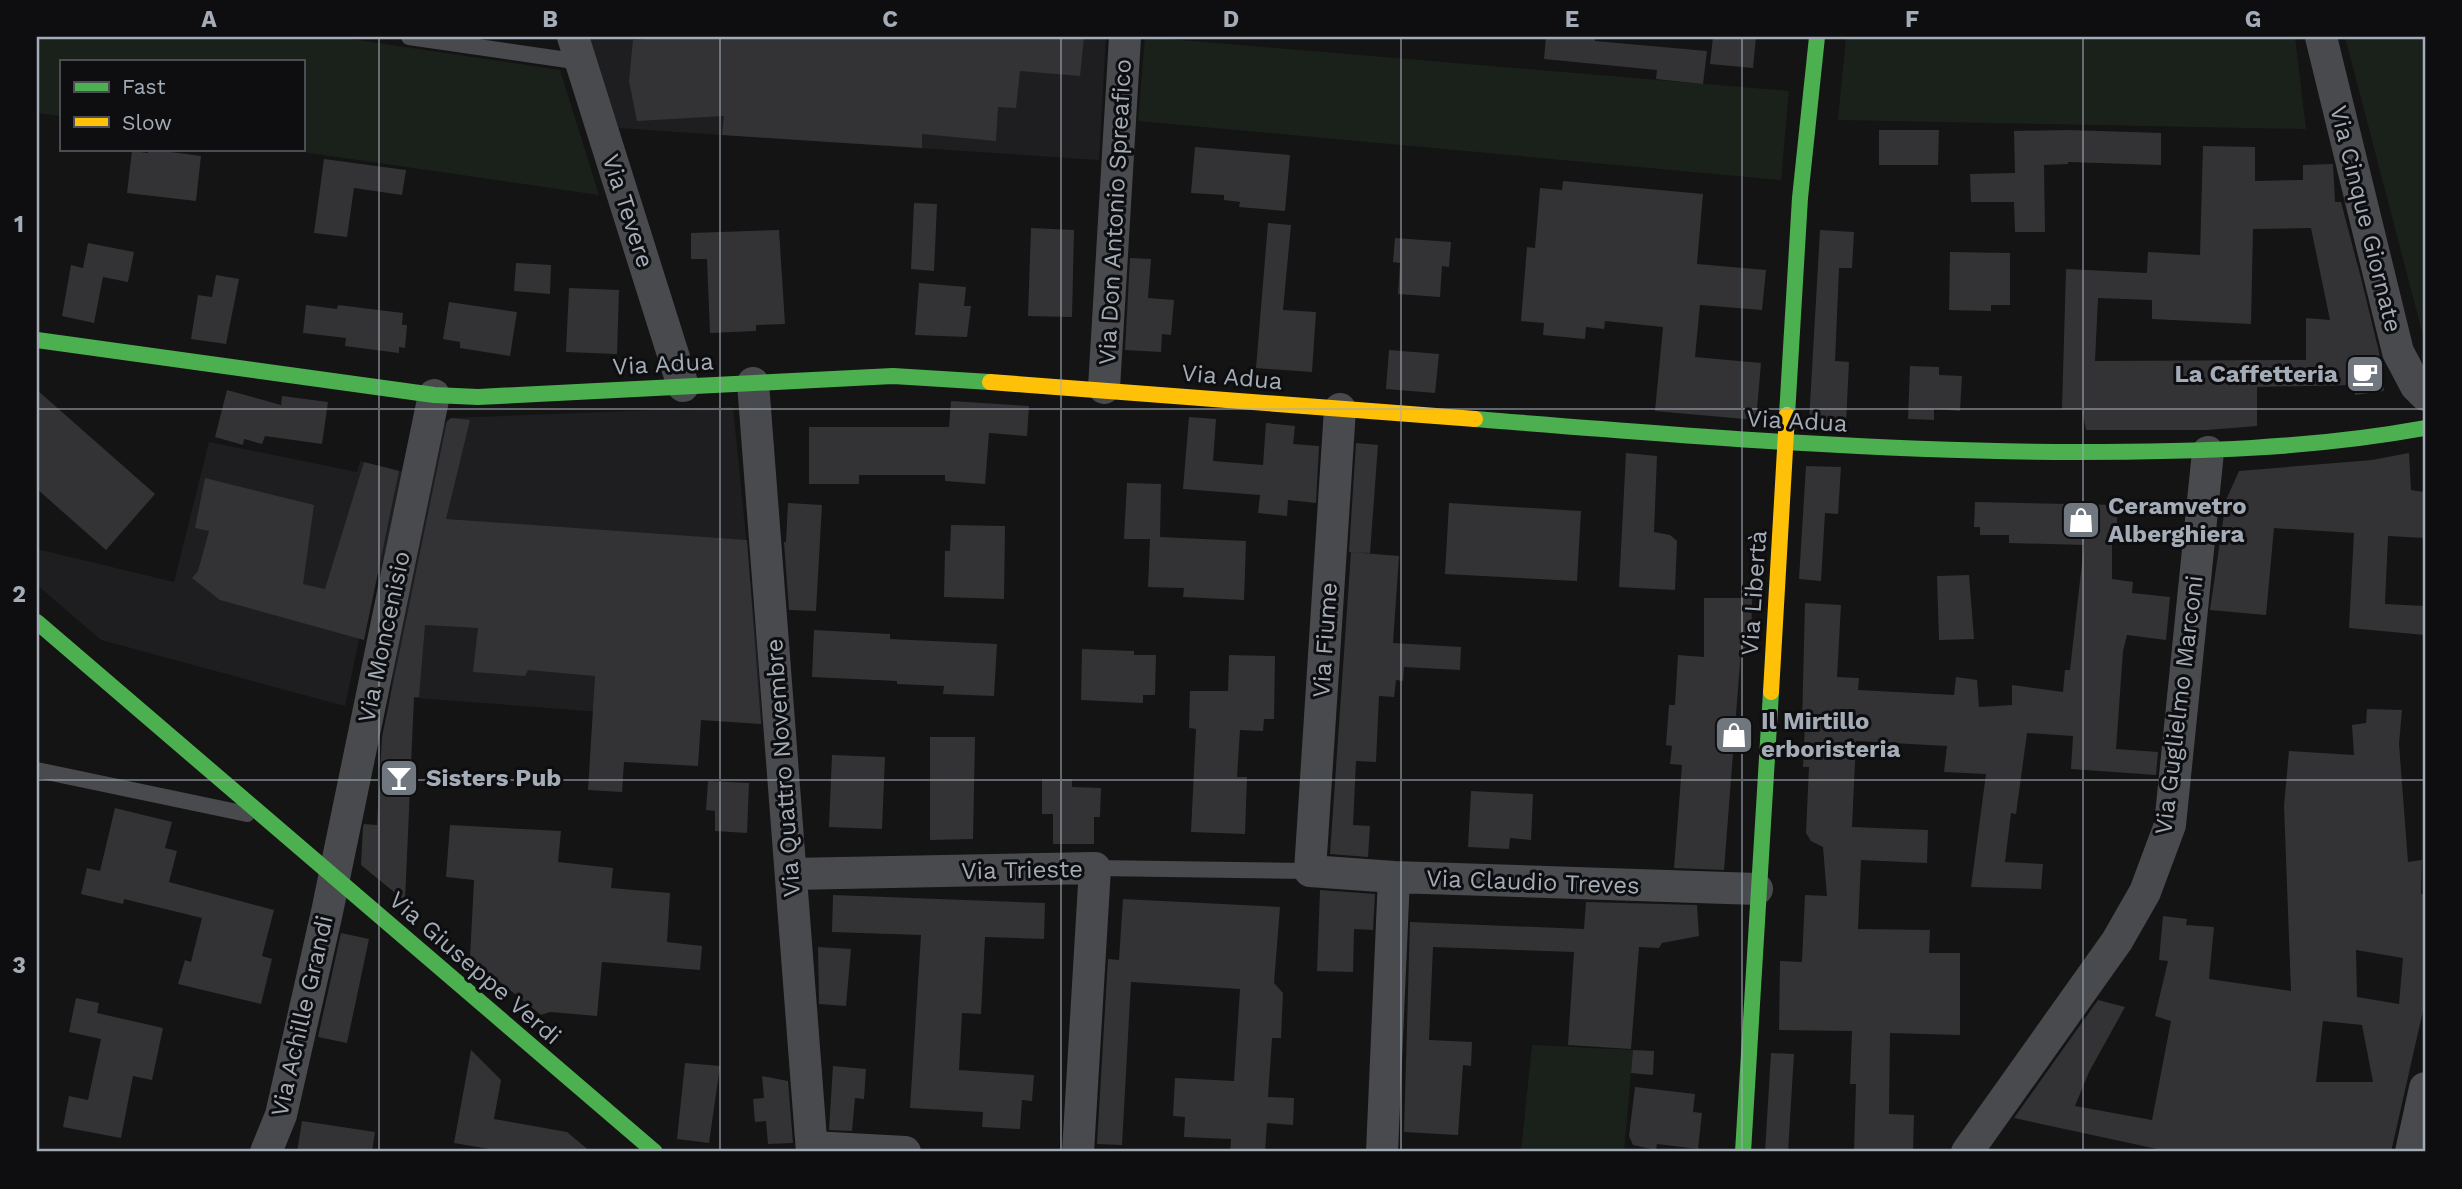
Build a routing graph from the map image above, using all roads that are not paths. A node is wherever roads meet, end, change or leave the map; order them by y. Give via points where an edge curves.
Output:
1 (409, 37) edge
2 (1125, 37) edge
3 (1817, 37) edge
4 (2321, 37) edge
5 (577, 49) edge
6 (37, 340) edge
7 (753, 383) junction
8 (683, 386) junction
9 (1104, 388) junction
10 (2425, 394) edge
11 (434, 395) junction
12 (1340, 409) junction
13 (2425, 428) edge
14 (1786, 444) junction
15 (2208, 452) junction
16 (37, 622) edge
17 (37, 769) edge
18 (265, 818) junction
19 (1095, 868) junction
20 (1310, 870) junction
21 (791, 874) junction
22 (1394, 877) junction
23 (335, 879) junction
24 (1757, 889) junction
25 (2425, 1088) edge
26 (812, 1149) edge
27 (266, 1152) edge
28 (655, 1152) edge
29 (905, 1152) edge
30 (1078, 1152) edge
31 (1382, 1152) edge
32 (1743, 1152) edge
33 (1967, 1152) edge
34 (2411, 1152) edge

1 - 5 lane
2 - 9 street, Via Don Antonio Spreafico
3 - 14 street, Via Libertà via 1800,198
4 - 10 street, Via Cinque Giornate via 2398,352
5 - 8 street, Via Tevere
6 - 11 street, Via Adua
7 - 8 street, Via Adua
7 - 9 street, Via Adua via 893,376
7 - 21 street, Via Quattro Novembre
8 - 11 street, Via Adua via 478,397
9 - 12 street, Via Adua
11 - 23 street, Via Moncenisio
12 - 14 street, Via Adua
12 - 20 street, Via Fiume
13 - 15 street, Via Adua via 2370,438
14 - 15 street, Via Adua via 2006,452
14 - 24 street, Via Libertà
15 - 33 street, Via Guglielmo Marconi via 2170,825 2145,892 2117,942
16 - 18 street, Via Giuseppe Verdi
17 - 18 lane, Via Giuseppe Verdi
18 - 23 street, Via Giuseppe Verdi
19 - 20 lane
19 - 21 street, Via Trieste
19 - 30 street, Via Trieste
20 - 22 street, Via Claudio Treves
21 - 26 street, Via Quattro Novembre
22 - 24 street, Via Claudio Treves
22 - 31 street
23 - 27 street, Via Achille Grandi via 281,1115
23 - 28 street, Via Giuseppe Verdi
24 - 32 street, Via Libertà
25 - 34 street
26 - 29 street

